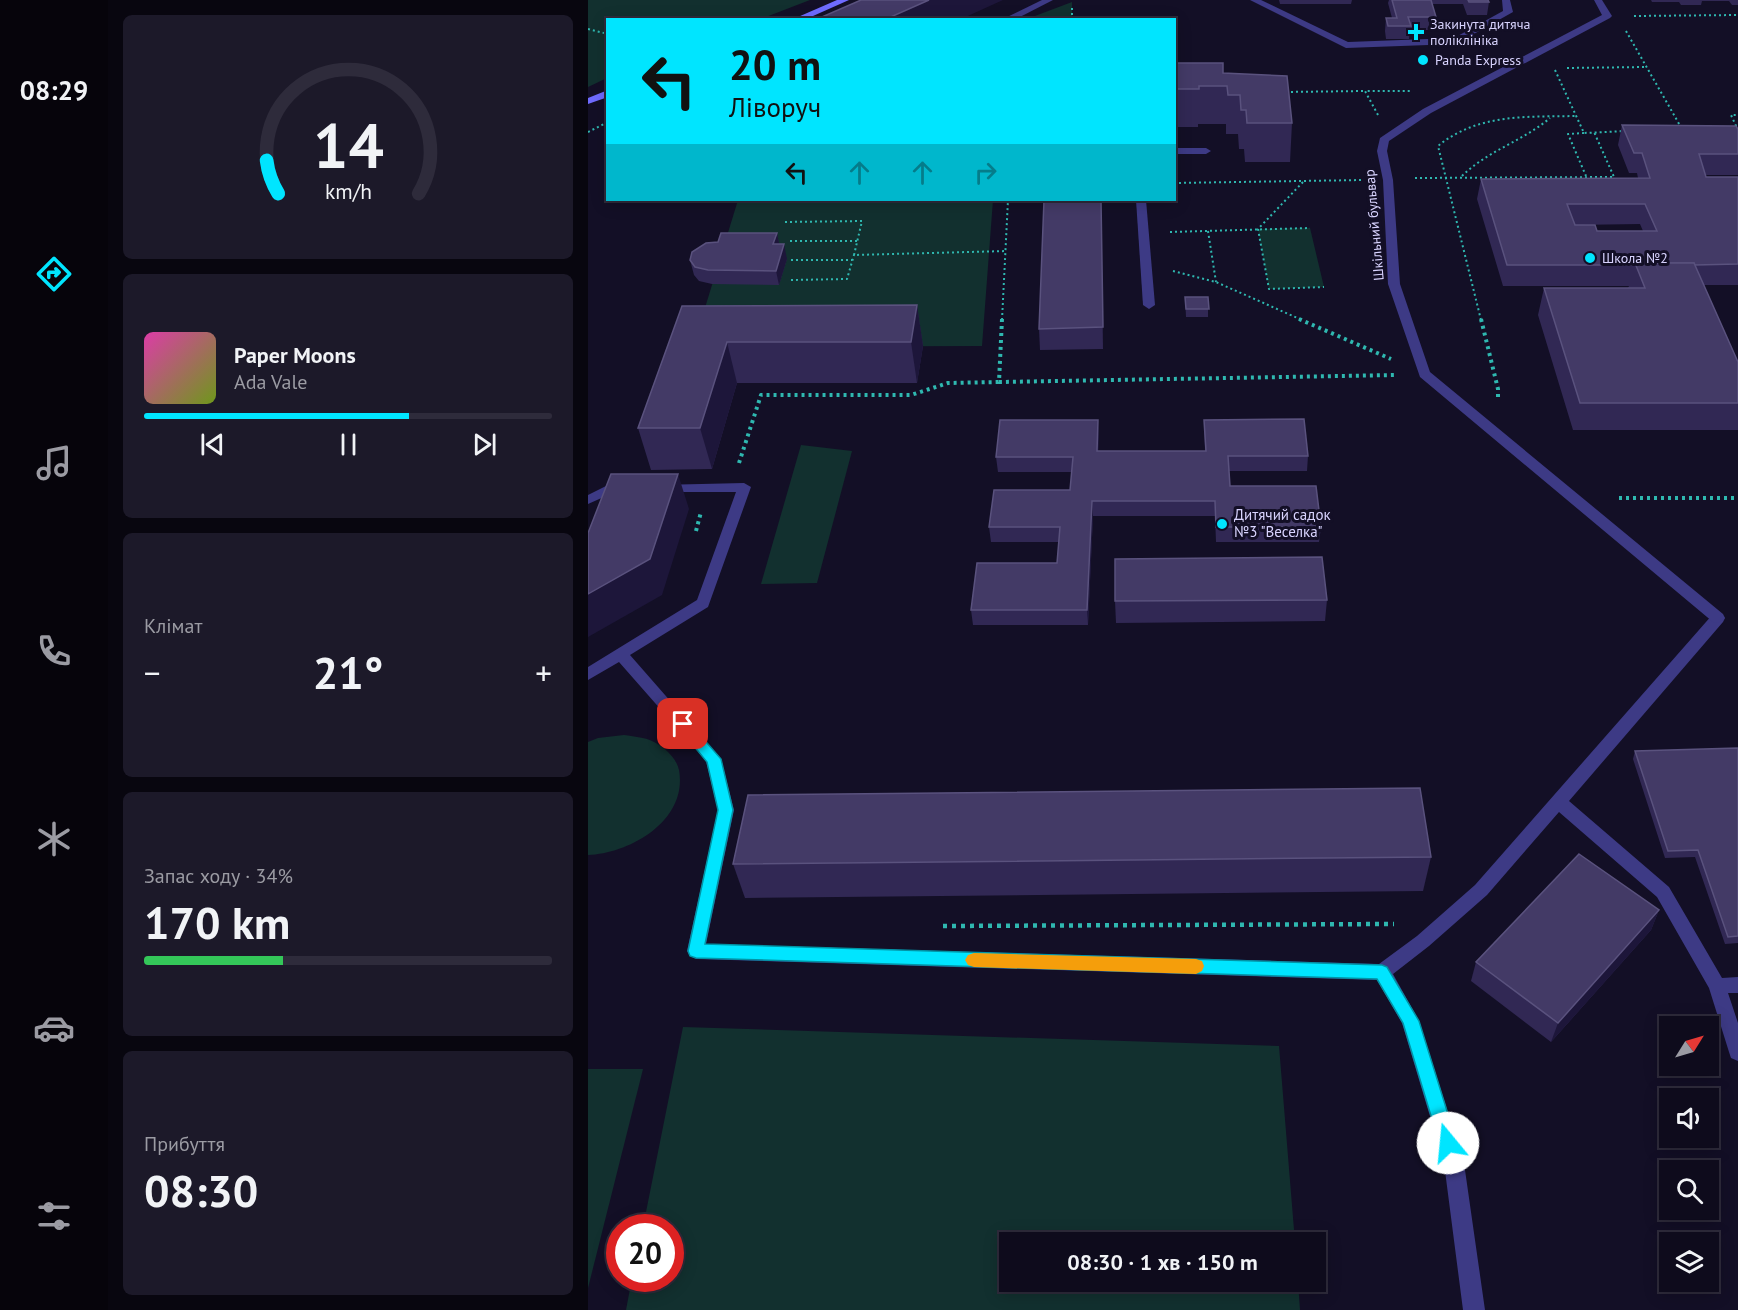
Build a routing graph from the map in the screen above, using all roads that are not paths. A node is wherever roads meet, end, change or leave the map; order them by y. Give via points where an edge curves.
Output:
1 (845, 0) edge
2 (1049, 0) edge
3 (1254, 0) edge
4 (1506, 0) edge
5 (1598, 0) edge
6 (800, 18) edge
7 (1009, 18) edge
8 (606, 94) edge
9 (588, 100) edge
10 (1176, 151) edge
11 (1206, 151) dead end
12 (1141, 201) edge
13 (1149, 305) dead end
14 (588, 500) edge
15 (621, 655) junction
16 (588, 674) edge
17 (1558, 801) junction
18 (1382, 972) junction
19 (1738, 985) edge
20 (1717, 986) junction
21 (1738, 1052) edge
22 (1474, 1310) edge

1 - 6 street
2 - 7 street
3 - 4 street via 1346,45 1456,41 1508,12
5 - 17 street, Шкільний бульвар via 1607,16 1427,111 1389,135 1382,151 1388,180 1394,284 1424,374 1718,618
8 - 9 street
10 - 11 street
12 - 13 street
14 - 15 street via 614,488 744,487 703,603
15 - 16 street
15 - 18 street via 713,759 716,770 726,810 696,951
17 - 18 street via 1481,891
17 - 20 street via 1663,892
18 - 22 street via 1410,1021 1454,1163
19 - 20 street
20 - 21 street

